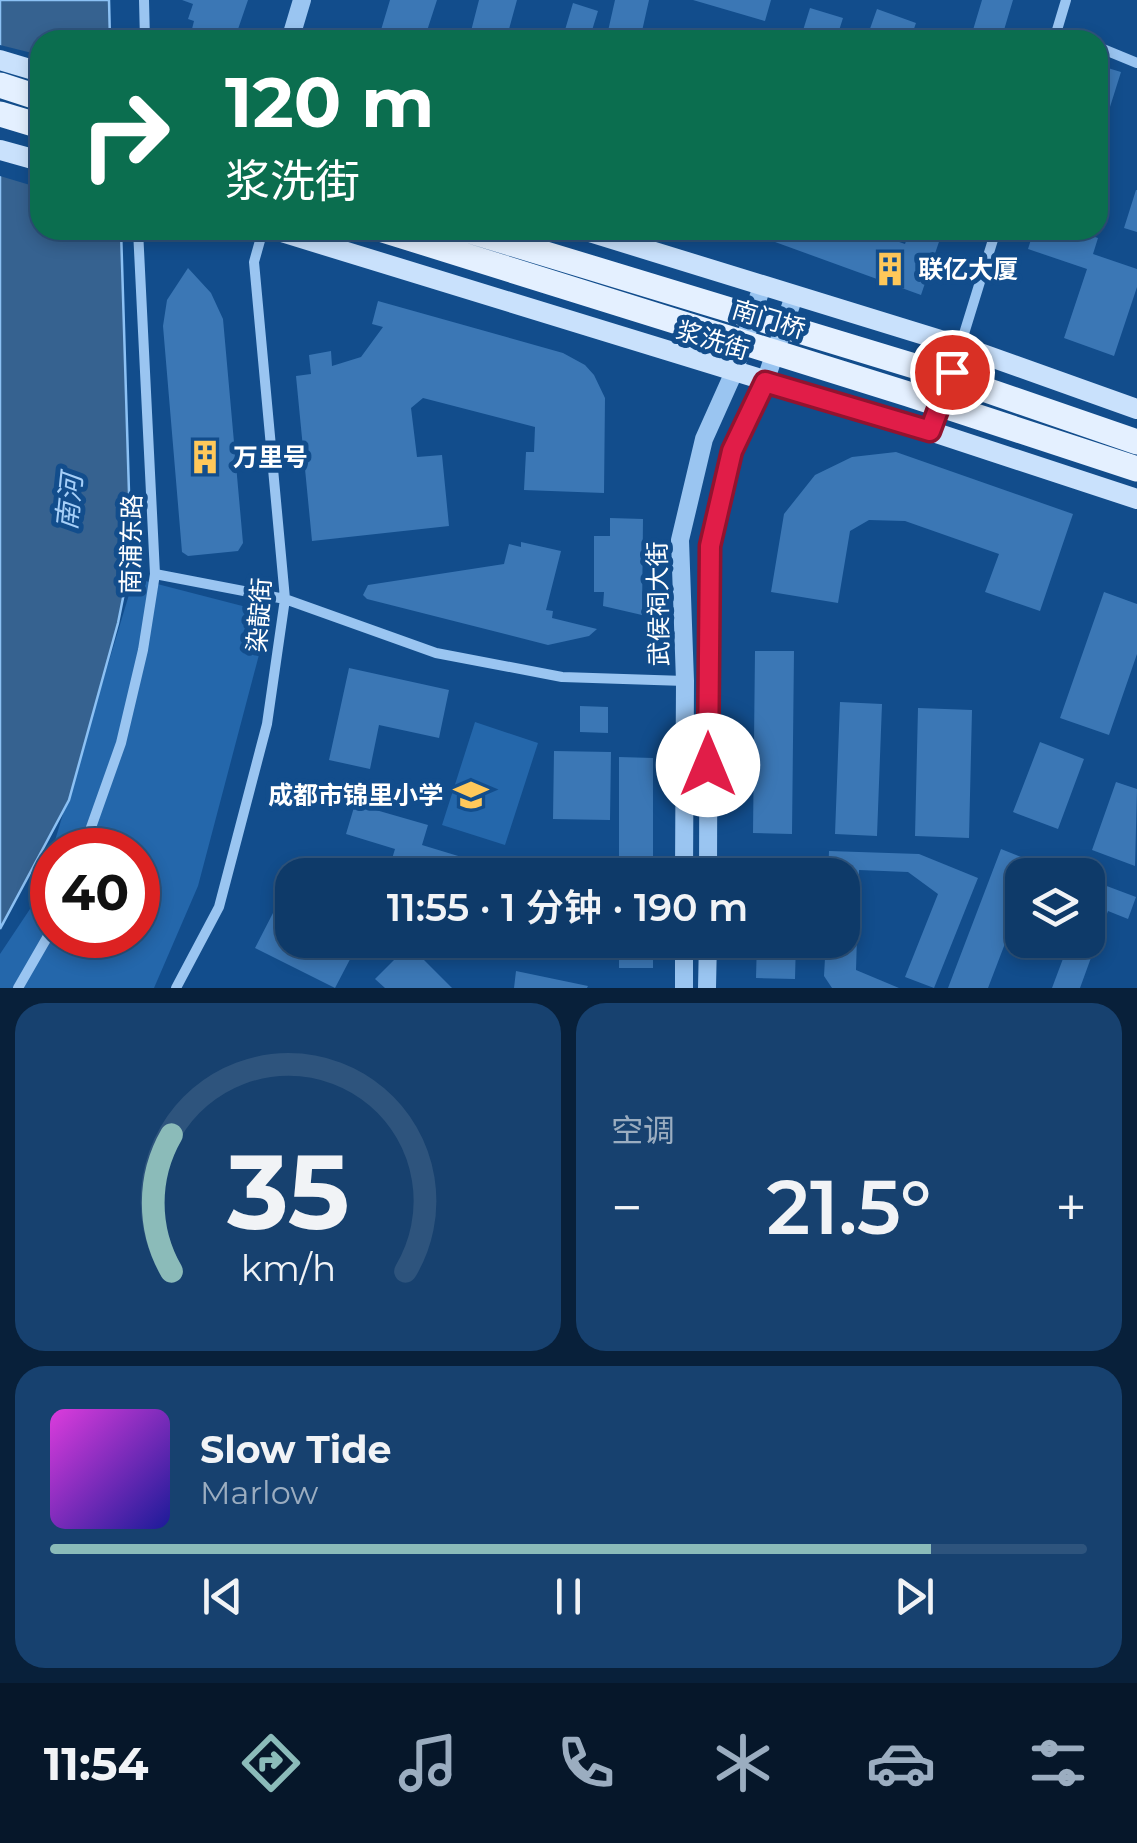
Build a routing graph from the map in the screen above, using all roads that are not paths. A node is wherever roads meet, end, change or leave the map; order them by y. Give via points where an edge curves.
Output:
1 (144, 0) edge
2 (302, 0) edge
3 (1066, 0) edge
4 (144, 30) edge
5 (293, 30) edge
6 (1057, 30) edge
7 (1108, 51) edge
8 (0, 60) edge
9 (1137, 63) edge
10 (30, 69) edge
11 (0, 85) edge
12 (30, 95) edge
13 (0, 114) edge
14 (30, 123) edge
15 (0, 150) edge
16 (30, 159) edge
17 (138, 240) edge
18 (260, 240) edge
19 (306, 240) edge
20 (414, 240) edge
21 (500, 240) edge
22 (615, 240) edge
23 (993, 240) edge
24 (762, 286) junction
25 (794, 296) junction
26 (960, 346) junction
27 (734, 372) junction
28 (765, 382) junction
29 (1136, 406) edge
30 (930, 431) junction
31 (1137, 442) edge
32 (1137, 469) edge
33 (1137, 499) edge
34 (155, 574) junction
35 (285, 599) junction
36 (684, 681) junction
37 (91, 828) edge
38 (684, 858) edge
39 (708, 858) edge
40 (36, 958) edge
41 (684, 958) edge
42 (708, 958) edge
43 (18, 988) edge
44 (176, 988) edge
45 (684, 988) edge
46 (708, 988) edge

1 - 4 street
2 - 5 street
3 - 6 street
7 - 9 street
8 - 10 main road
11 - 12 main road
13 - 14 main road
15 - 16 main road
17 - 34 street, 南浦东路
18 - 35 street, 染靛街 via 254,262
19 - 27 main road, 浆洗街
20 - 32 main road, 南门桥, bridge
21 - 31 main road, 南门桥, bridge via 934,372
22 - 24 main road
23 - 26 street
24 - 25 main road
24 - 27 street, 武侯祠大街
25 - 26 main road
25 - 28 street, 武侯祠大街
26 - 29 main road
26 - 30 street
27 - 28 main road, 浆洗街
27 - 36 street, 武侯祠大街 via 704,439 680,540
28 - 30 main road, 浆洗街
28 - 39 street, 武侯祠大街 via 732,451 710,546
30 - 33 main road, 浆洗街
34 - 35 street
34 - 37 street, 南浦东路 via 121,744
35 - 36 street via 436,653 562,677
35 - 44 street, 染靛街 via 267,724 219,907
36 - 38 street, 武侯祠大街
40 - 43 street
41 - 45 street
42 - 46 street

